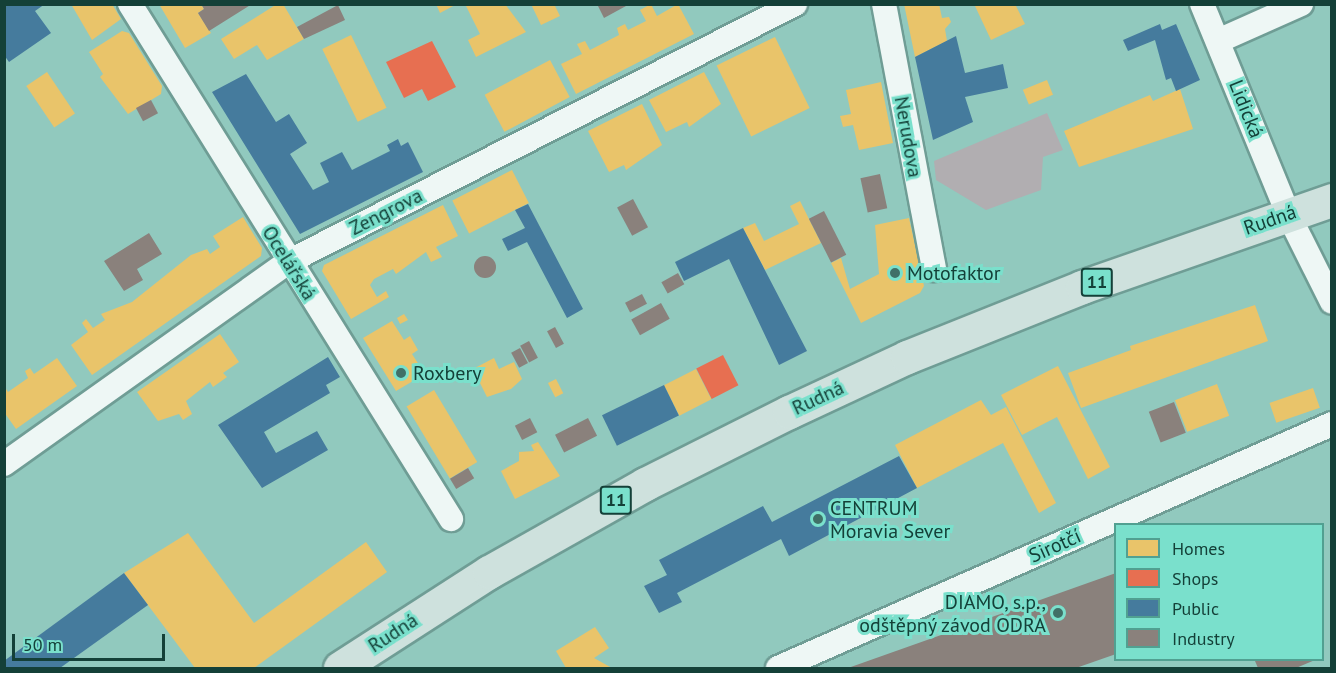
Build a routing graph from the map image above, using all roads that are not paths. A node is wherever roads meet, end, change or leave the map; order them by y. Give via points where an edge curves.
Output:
1 (130, 4) edge
2 (795, 4) edge
3 (884, 4) edge
4 (1202, 4) edge
5 (1301, 4) edge
6 (1218, 41) junction
7 (1332, 200) edge
8 (1288, 214) junction
9 (288, 262) junction
10 (934, 269) dead end
11 (1332, 302) edge
12 (1332, 424) edge
13 (4, 464) edge
14 (451, 519) dead end
15 (340, 669) edge
16 (778, 669) edge

1 - 9 street, Ocelářská
2 - 9 street, Zengrova
3 - 10 street, Nerudova
4 - 6 street, Lidická
5 - 6 street
6 - 8 street, Lidická
7 - 8 main road, Rudná / 11
8 - 11 street, Lidická
8 - 15 main road, Rudná / 11 via 1082,287 907,357 789,412 645,484 489,572
9 - 13 street, Zengrova
9 - 14 street, Ocelářská
12 - 16 street, Sirotčí

